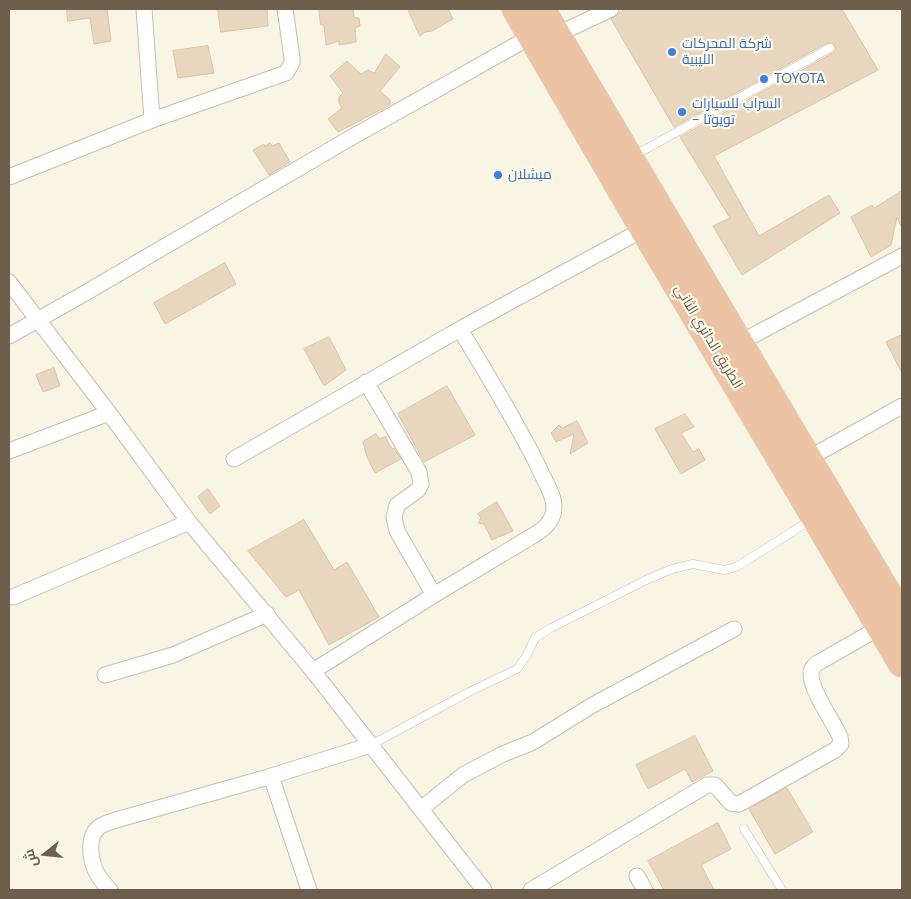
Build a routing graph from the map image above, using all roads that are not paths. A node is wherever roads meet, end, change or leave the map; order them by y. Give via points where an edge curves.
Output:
1 (144, 9) edge
2 (286, 9) edge
3 (516, 9) edge
4 (541, 9) edge
5 (611, 9) edge
6 (590, 13) edge
7 (544, 35) junction
8 (830, 48) dead end
9 (152, 120) junction
10 (629, 159) junction
11 (9, 177) edge
12 (644, 229) junction
13 (902, 256) edge
14 (9, 282) edge
15 (39, 320) junction
16 (460, 329) junction
17 (9, 336) edge
18 (739, 343) junction
19 (366, 382) junction
20 (902, 406) edge
21 (109, 413) junction
22 (9, 451) edge
23 (809, 458) junction
24 (234, 459) dead end
25 (815, 518) junction
26 (189, 522) junction
27 (434, 595) junction
28 (13, 598) dead end
29 (267, 614) junction
30 (892, 622) edge
31 (734, 629) dead end
32 (902, 663) edge
33 (313, 671) junction
34 (105, 675) dead end
35 (371, 745) junction
36 (271, 776) junction
37 (420, 809) junction
38 (744, 829) dead end
39 (637, 876) dead end
40 (110, 890) edge
41 (309, 890) edge
42 (484, 890) edge
43 (531, 890) edge
44 (645, 890) edge
45 (782, 890) edge

1 - 9 street
2 - 9 street via 292,63 286,73
3 - 7 highway, الطريق الدائري الثاني
4 - 7 highway, الطريق الدائري الثاني
5 - 6 street
6 - 7 street
7 - 10 highway, الطريق الدائري الثاني
7 - 12 highway, الطريق الدائري الثاني
7 - 15 street via 347,140
8 - 10 lane
9 - 11 street
10 - 18 highway, الطريق الدائري الثاني
12 - 16 street
12 - 25 highway, الطريق الدائري الثاني
13 - 18 street
14 - 15 street
15 - 17 street
15 - 21 street
16 - 19 street
16 - 27 street via 520,432 554,506 549,523 542,530
18 - 23 highway, الطريق الدائري الثاني
19 - 24 street
19 - 27 street via 418,472 421,484 418,490 397,505 394,517 397,531
20 - 23 street
21 - 22 street
21 - 26 street
23 - 30 highway, الطريق الدائري الثاني
25 - 30 highway, الطريق الدائري الثاني
25 - 35 lane via 738,566 724,570 693,564 672,569 551,628 535,638 517,669
26 - 28 street
26 - 29 street
27 - 33 street
29 - 33 street
29 - 34 street via 173,654
30 - 32 highway, الطريق الدائري الثاني
30 - 43 street via 821,661 811,671 812,684 840,737 840,744 835,750 739,804 731,803 716,785 704,786
31 - 37 street via 591,706 533,742 463,775
33 - 35 street
35 - 36 street
35 - 37 street
36 - 40 street via 98,828 92,840 94,868
36 - 41 street
37 - 42 street
38 - 45 lane
39 - 44 street

